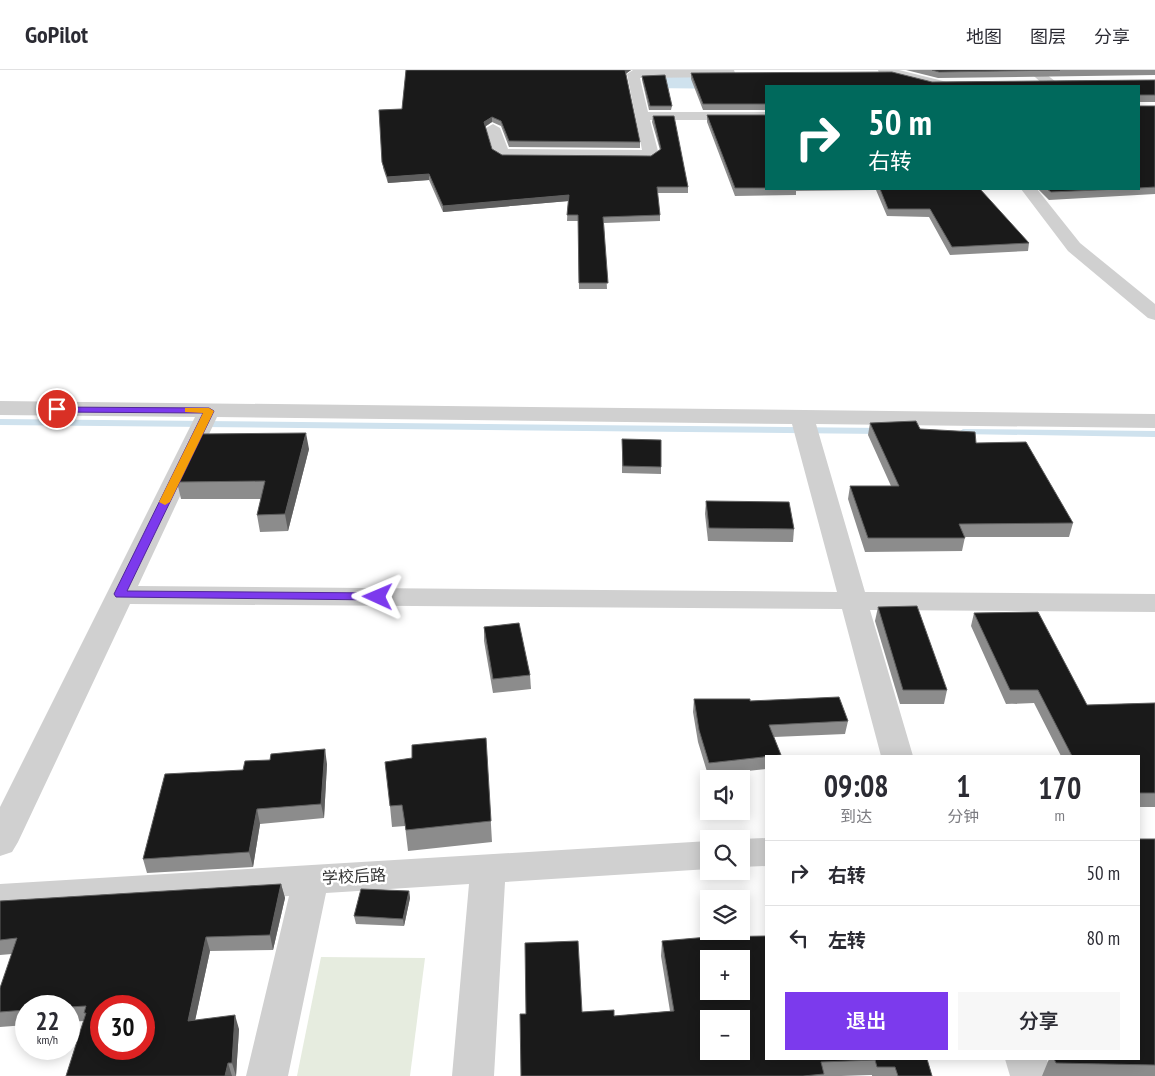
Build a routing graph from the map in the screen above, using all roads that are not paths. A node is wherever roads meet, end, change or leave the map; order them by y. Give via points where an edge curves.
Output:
1 (887, 71) edge
2 (866, 72) edge
3 (740, 73) edge
4 (1031, 76) edge
5 (1054, 82) edge
6 (946, 85) edge
7 (642, 116) junction
8 (765, 116) edge
9 (493, 128) edge
10 (1030, 190) edge
11 (1155, 314) edge
12 (0, 408) edge
13 (205, 420) junction
14 (1155, 421) edge
15 (804, 426) junction
16 (120, 594) junction
17 (853, 601) junction
18 (1155, 603) edge
19 (897, 755) edge
20 (0, 842) edge
21 (765, 852) edge
22 (750, 853) edge
23 (700, 856) edge
24 (488, 868) junction
25 (311, 879) junction
26 (0, 899) edge
27 (1026, 1060) edge
28 (267, 1076) edge
29 (473, 1076) edge
30 (1031, 1076) edge

1 - 2 street
1 - 6 street
3 - 7 street via 633,74
4 - 5 street
7 - 8 street
7 - 9 street via 651,155 502,154
10 - 11 street via 1074,247
12 - 13 street
13 - 15 street
13 - 16 street
14 - 15 street
15 - 17 street
16 - 17 street
16 - 20 street
17 - 18 street
17 - 19 street
21 - 22 street
23 - 24 street, 学校后路
24 - 25 street, 学校后路
24 - 29 street
25 - 26 street, 学校后路
25 - 28 street
27 - 30 street

